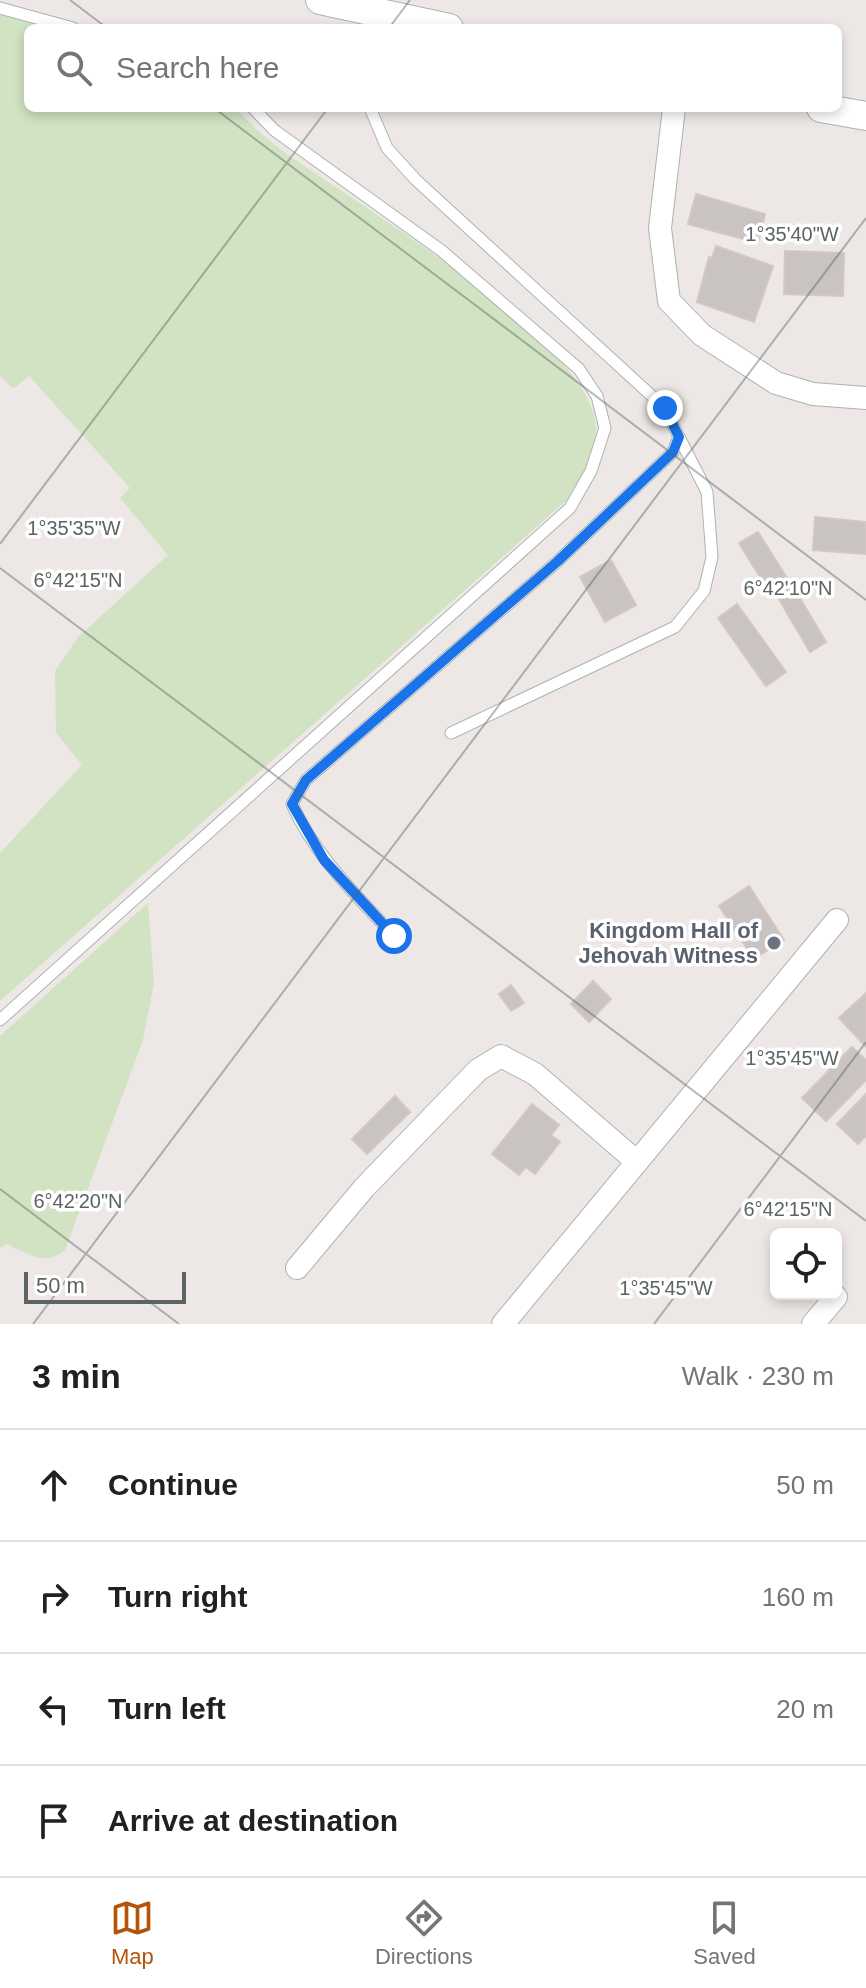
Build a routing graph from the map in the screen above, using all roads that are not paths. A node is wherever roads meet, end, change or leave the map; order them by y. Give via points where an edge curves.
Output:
1 (320, 0) edge
2 (0, 8) edge
3 (58, 24) edge
4 (424, 24) edge
5 (257, 112) edge
6 (372, 112) edge
7 (674, 112) edge
8 (842, 112) edge
9 (866, 116) edge
10 (866, 398) edge
11 (679, 437) junction
12 (451, 733) dead end
13 (837, 920) dead end
14 (394, 936) dead end
15 (0, 1020) edge
16 (637, 1162) junction
17 (297, 1268) dead end
18 (833, 1300) edge
19 (503, 1324) edge
20 (813, 1324) edge

1 - 4 street via 363,14
2 - 3 lane
5 - 15 lane via 274,130 442,251 579,369 597,396 605,428 591,471 570,508
6 - 11 lane via 387,148 416,180 665,408
7 - 10 street via 660,228 669,301 702,335 776,383 813,394
8 - 9 street
11 - 12 lane via 707,492 712,557 704,591 692,609 675,627
11 - 14 lane via 673,452 558,561 306,780 292,804 324,860
13 - 16 street
16 - 17 street via 535,1074 501,1056 478,1070 364,1188
16 - 19 street
18 - 20 street

